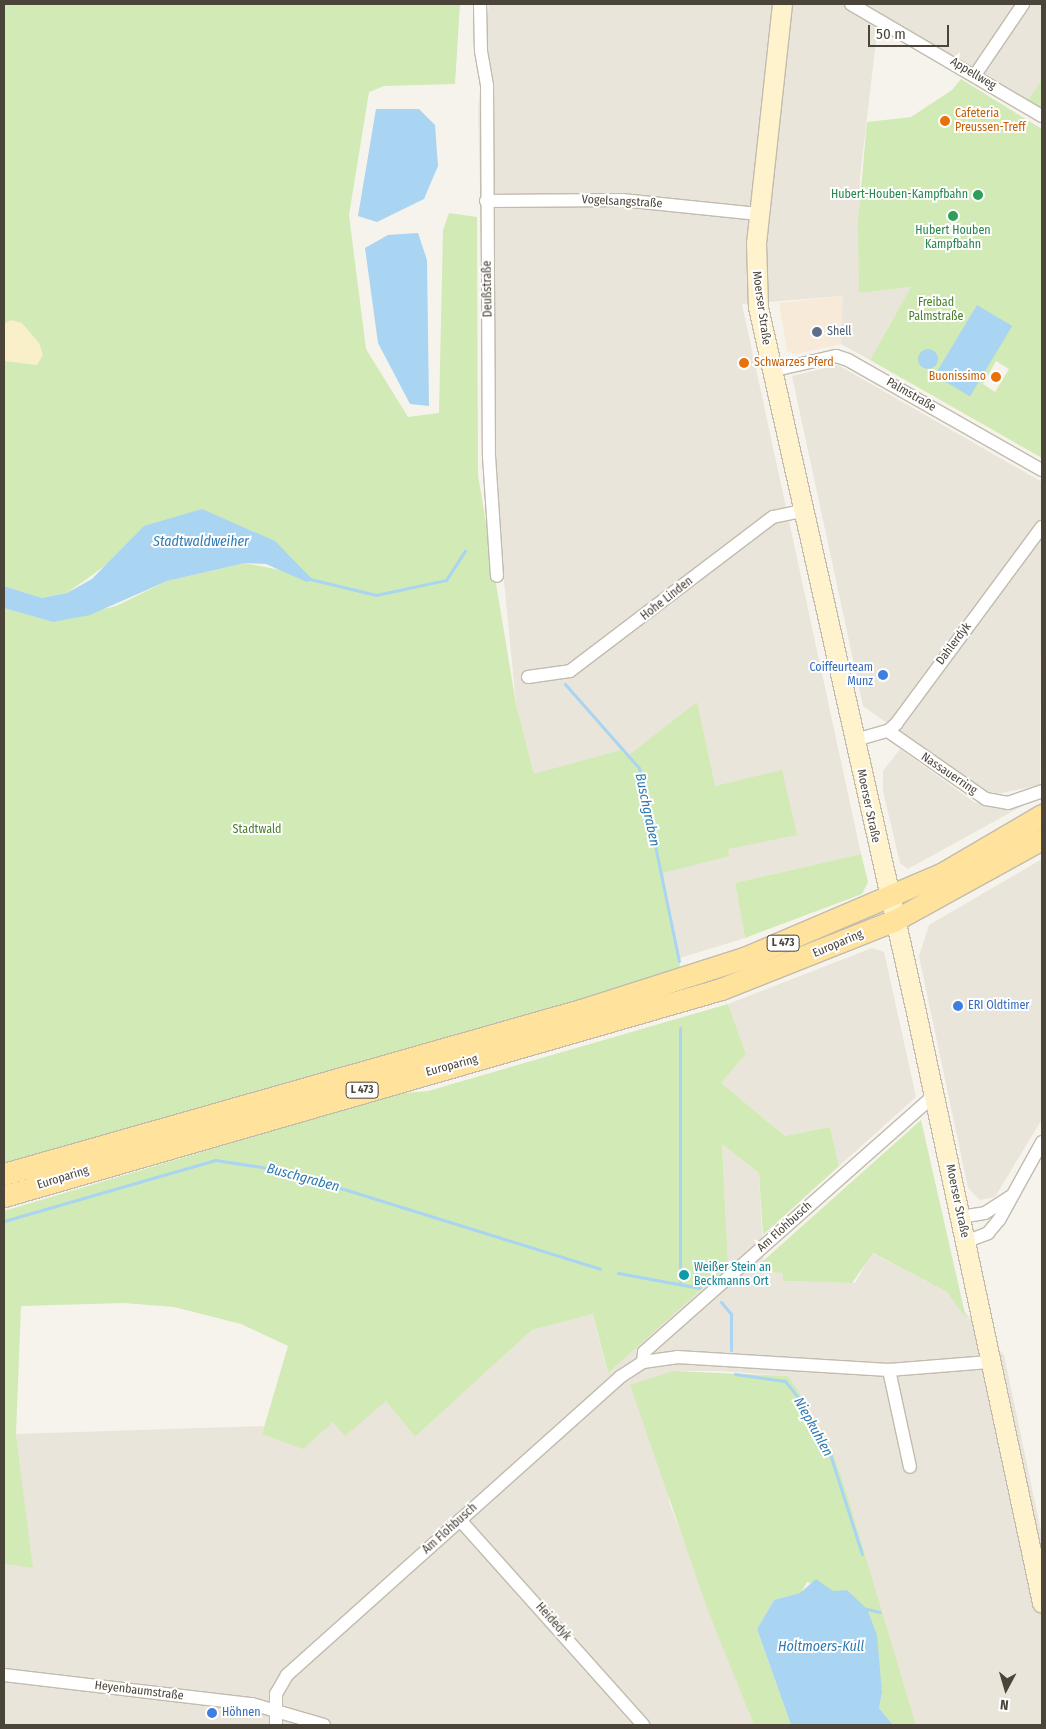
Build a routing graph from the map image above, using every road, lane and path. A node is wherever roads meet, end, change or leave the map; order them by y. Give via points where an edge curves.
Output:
1 (480, 4) edge
2 (782, 4) edge
3 (852, 4) edge
4 (1023, 4) edge
5 (974, 75) junction
6 (1042, 116) edge
7 (486, 200) junction
8 (758, 214) junction
9 (771, 371) junction
10 (1042, 470) edge
11 (802, 511) junction
12 (1042, 527) edge
13 (497, 576) dead end
14 (528, 677) dead end
15 (888, 731) junction
16 (852, 741) junction
17 (1042, 790) edge
18 (1042, 815) edge
19 (1042, 839) edge
20 (888, 897) junction
21 (895, 920) junction
22 (934, 1095) junction
23 (1042, 1142) edge
24 (4, 1174) edge
25 (4, 1196) edge
26 (1010, 1197) junction
27 (960, 1217) junction
28 (965, 1242) junction
29 (643, 1362) junction
30 (989, 1362) junction
31 (889, 1370) junction
32 (910, 1467) dead end
33 (460, 1520) junction
34 (1042, 1603) edge
35 (4, 1675) edge
36 (274, 1708) junction
37 (276, 1725) edge
38 (324, 1725) edge
39 (643, 1725) edge

1 - 7 street, Deußstraße via 481,51 487,85
2 - 8 main road, Moerser Straße
3 - 5 street, Appellweg
4 - 5 street
5 - 6 street, Appellweg
7 - 8 street, Vogelsangstraße via 622,200
7 - 13 street, Deußstraße via 488,456
8 - 9 main road, Moerser Straße via 755,274
9 - 10 street, Palmstraße via 836,356 848,360
9 - 11 main road, Moerser Straße
11 - 14 street, Hohe Linden via 773,517 570,671
11 - 16 main road, Moerser Straße
12 - 15 street, Dahlerdyk
15 - 16 street
15 - 17 street, Nassauerring via 986,799 1008,803
16 - 20 main road, Moerser Straße
18 - 20 main road, L 473 via 943,872
19 - 21 main road, L 473
20 - 21 main road, Moerser Straße
20 - 24 main road, Europaring / L 473 via 809,934 680,980
21 - 22 main road, Moerser Straße
21 - 25 main road, Europaring / L 473 via 819,953 684,1001
22 - 27 main road, Moerser Straße
22 - 29 street, Am Flohbusch via 644,1352
23 - 26 street
26 - 27 street via 985,1213
26 - 28 street via 988,1233
27 - 28 main road, Moerser Straße
28 - 30 main road, Moerser Straße
29 - 31 street, Am Flohbusch via 677,1357
29 - 33 street, Am Flohbusch via 620,1377
30 - 31 street, Am Flohbusch
30 - 34 main road, Moerser Straße
31 - 32 street
33 - 36 street, Am Flohbusch via 287,1675
33 - 39 street, Heidedyk
35 - 36 street, Heyenbaumstraße
36 - 37 street
36 - 38 street, Heyenbaumstraße

